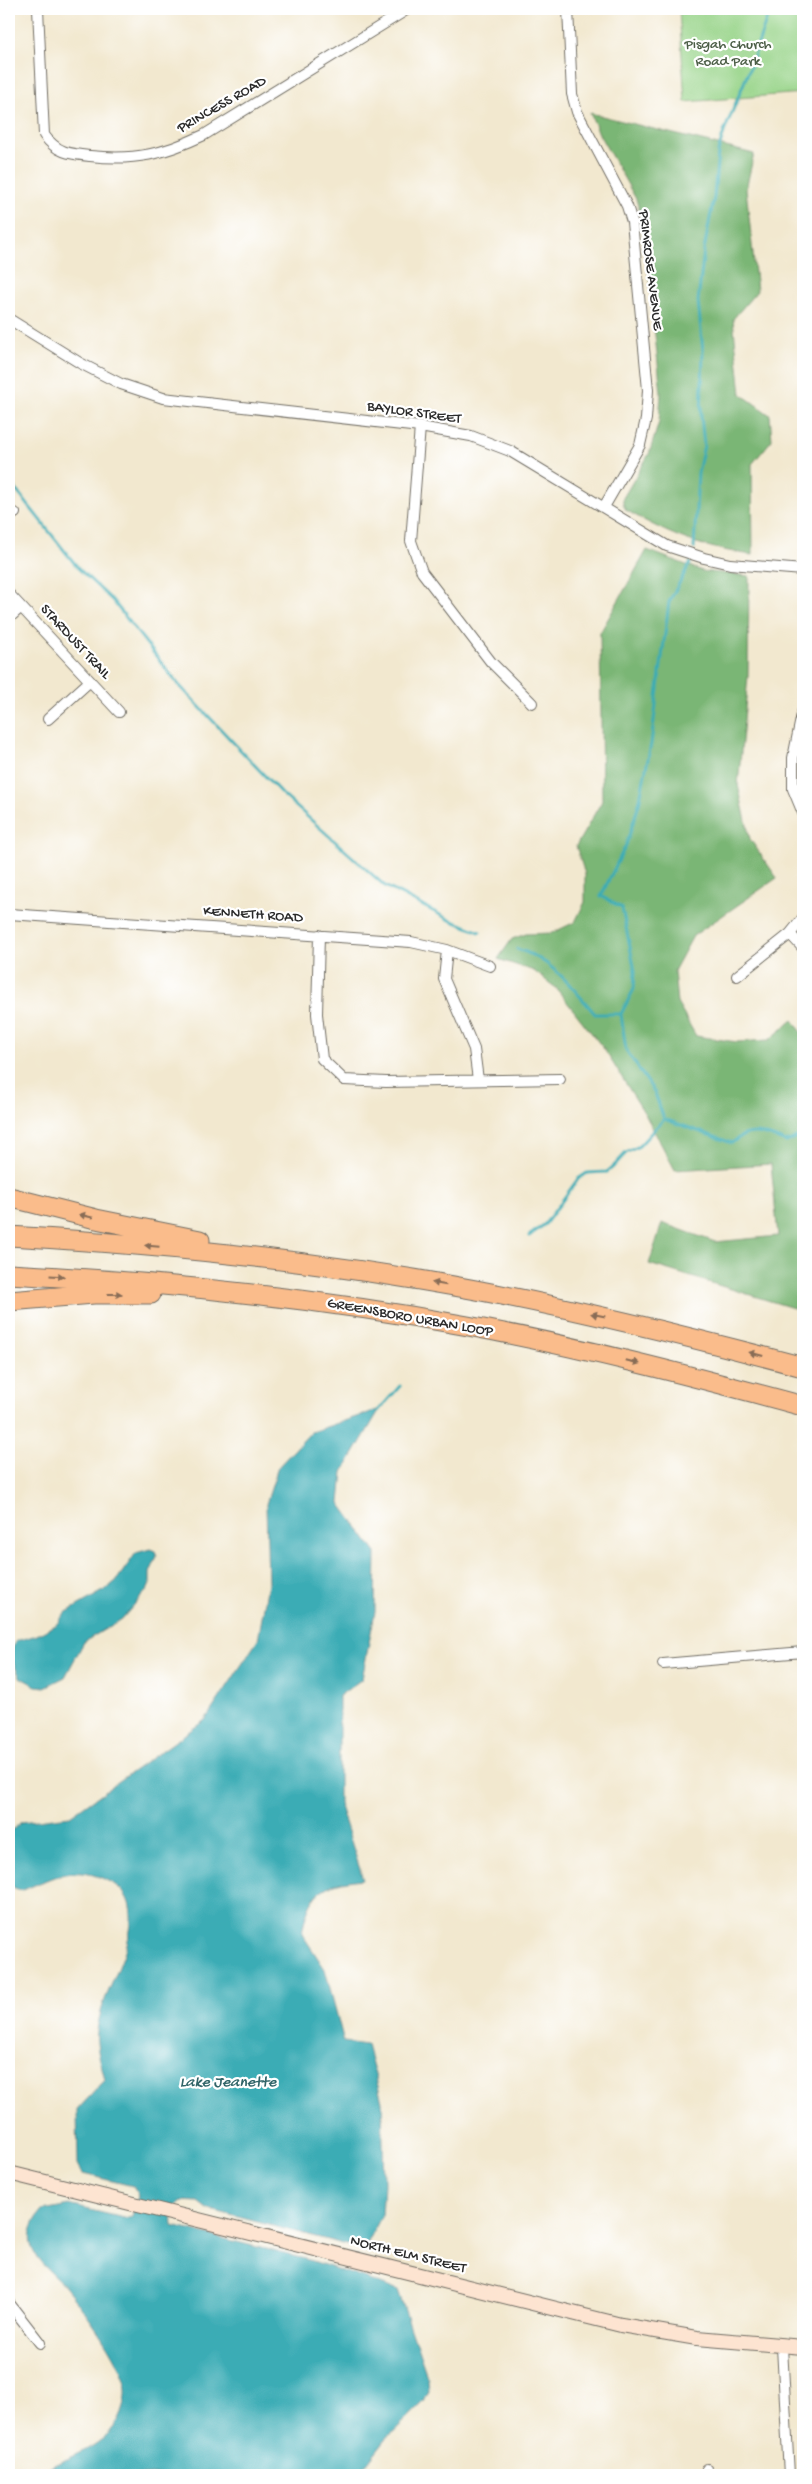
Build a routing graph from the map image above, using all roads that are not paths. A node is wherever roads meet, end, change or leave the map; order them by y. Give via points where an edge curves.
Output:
1 (38, 9) edge
2 (408, 9) edge
3 (568, 9) edge
4 (9, 320) edge
5 (420, 427) junction
6 (604, 507) junction
7 (803, 570) edge
8 (9, 594) edge
9 (21, 607) junction
10 (9, 618) edge
11 (90, 681) junction
12 (532, 703) dead end
13 (803, 709) edge
14 (119, 712) dead end
15 (48, 719) dead end
16 (803, 813) edge
17 (9, 914) edge
18 (803, 918) edge
19 (790, 934) junction
20 (319, 935) junction
21 (803, 948) edge
22 (447, 950) junction
23 (490, 966) dead end
24 (737, 976) dead end
25 (560, 1078) dead end
26 (478, 1080) junction
27 (9, 1197) edge
28 (9, 1236) edge
29 (340, 1268) junction
30 (9, 1274) edge
31 (267, 1296) junction
32 (9, 1301) edge
33 (803, 1367) edge
34 (803, 1406) edge
35 (803, 1652) edge
36 (663, 1664) dead end
37 (9, 2173) edge
38 (9, 2303) edge
39 (40, 2343) dead end
40 (782, 2347) junction
41 (803, 2347) edge
42 (787, 2473) edge

1 - 2 street, PRINCESS ROAD via 44,135 53,147 71,154 119,160 167,151 204,135
3 - 6 street, PRIMROSE AVENUE via 572,94 577,112 627,206 632,222 648,390 640,445
4 - 5 street, BAYLOR STREET via 80,363 122,384 163,398
5 - 6 street, BAYLOR STREET via 490,442
5 - 12 street via 411,542 414,556 422,572 491,662
6 - 7 street, BAYLOR STREET via 667,546 684,552 730,564
8 - 9 street, STARDUST TRAIL
9 - 10 street
9 - 11 street, STARDUST TRAIL
11 - 14 street, STARDUST TRAIL
11 - 15 street
13 - 16 street via 793,758 793,789
17 - 20 street, KENNETH ROAD
18 - 19 street
19 - 21 street
19 - 24 street
20 - 22 street, KENNETH ROAD via 411,942
20 - 26 street via 317,1014 322,1059 344,1080
22 - 23 street, KENNETH ROAD
22 - 26 street via 444,979 474,1049
25 - 26 street
29 -> 27 highway via 96,1219
29 -> 28 highway via 184,1249
33 -> 29 highway via 590,1313
30 -> 31 highway, GREENSBORO URBAN LOOP
32 -> 31 highway via 94,1294
31 -> 34 highway, GREENSBORO URBAN LOOP via 401,1315 534,1340 667,1370
35 - 36 street
37 - 40 main road, NORTH ELM STREET via 620,2325 697,2338
38 - 39 street
40 - 41 main road, NORTH ELM STREET
40 - 42 street

